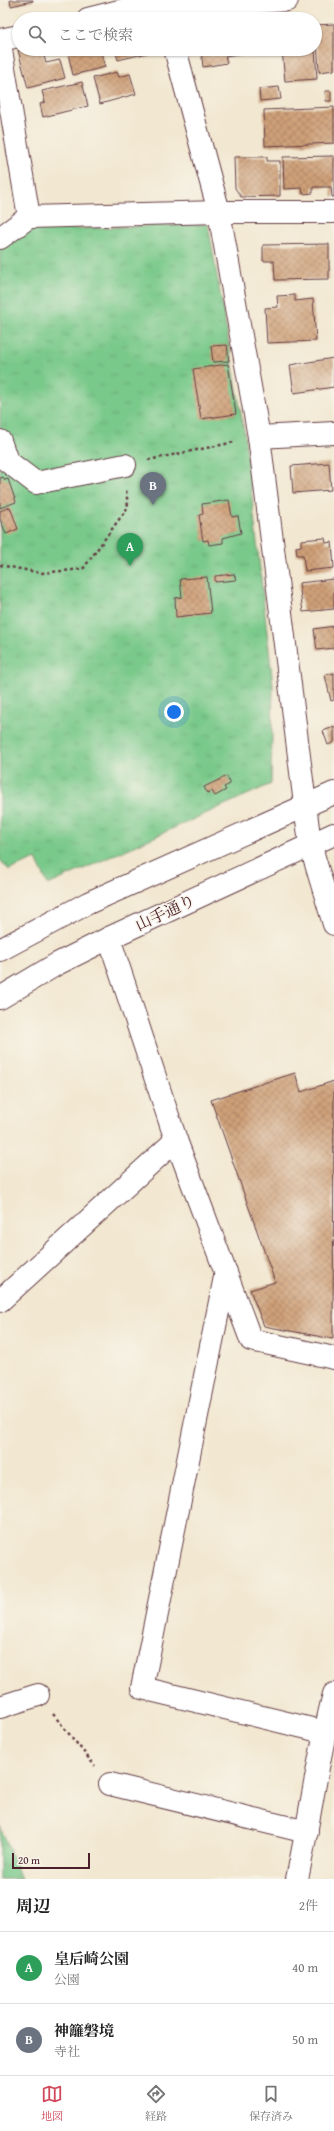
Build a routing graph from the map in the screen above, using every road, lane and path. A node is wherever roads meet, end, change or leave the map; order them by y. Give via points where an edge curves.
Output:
1 (287, 0) edge
2 (118, 12) edge
3 (160, 12) edge
4 (183, 12) edge
5 (12, 37) edge
6 (0, 40) edge
7 (0, 44) edge
8 (177, 56) edge
9 (219, 212) junction
10 (334, 212) edge
11 (29, 217) junction
12 (0, 238) edge
13 (334, 434) edge
14 (259, 438) junction
15 (0, 441) edge
16 (124, 465) junction
17 (0, 565) edge
18 (334, 793) edge
19 (304, 806) junction
20 (334, 834) edge
21 (310, 844) junction
22 (334, 924) edge
23 (109, 938) junction
24 (0, 950) edge
25 (0, 998) edge
26 (176, 1140) junction
27 (226, 1272) junction
28 (0, 1301) edge
29 (334, 1358) edge
30 (334, 1694) edge
31 (38, 1695) joint
32 (0, 1707) edge
33 (324, 1732) junction
34 (110, 1784) joint
35 (307, 1832) junction
36 (297, 1879) edge

1 - 4 street
2 - 3 street via 143,6
5 - 6 street
7 - 11 street
8 - 9 street
9 - 10 street
9 - 11 street
9 - 14 street
11 - 12 street
13 - 14 street
14 - 16 path
14 - 19 street
15 - 16 street via 7,461 36,483
16 - 17 path via 128,508 83,569 41,573
18 - 19 street
19 - 21 street
19 - 24 street via 88,903
20 - 21 street, 山手通り
21 - 22 street
21 - 23 street, 山手通り
23 - 25 street, 山手通り
23 - 26 street
26 - 27 street
26 - 28 street
27 - 29 street via 251,1340
27 - 33 street via 142,1688
30 - 33 street
31 - 32 street
31 - 34 path
33 - 35 street
34 - 35 street
35 - 36 street

